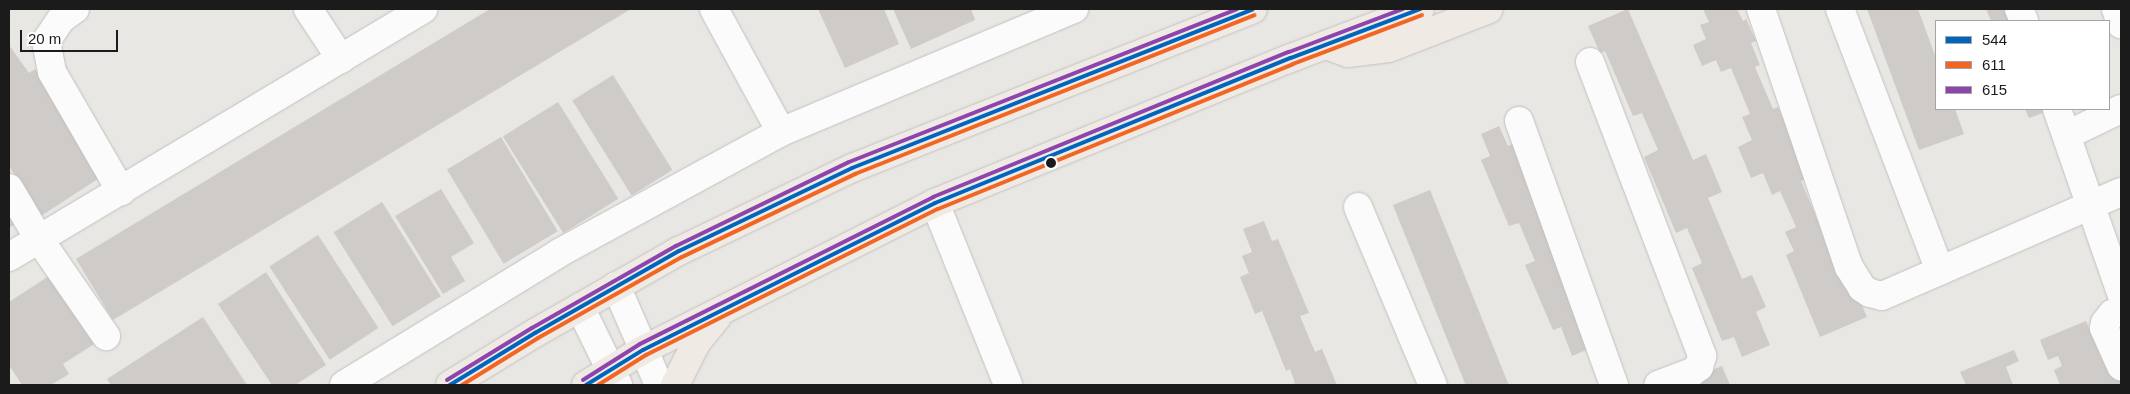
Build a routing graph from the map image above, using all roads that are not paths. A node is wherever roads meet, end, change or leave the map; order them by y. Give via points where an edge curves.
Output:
1 (75, 9) edge
2 (308, 9) edge
3 (424, 9) edge
4 (714, 9) edge
5 (1074, 9) edge
6 (1253, 9) edge
7 (1420, 9) edge
8 (1489, 9) edge
9 (1761, 9) edge
10 (1840, 9) edge
11 (2116, 9) edge
12 (2121, 24) edge
13 (1326, 45) junction
14 (341, 59) junction
15 (1590, 62) dead end
16 (2121, 109) edge
17 (2057, 110) edge
18 (1518, 121) dead end
19 (781, 132) junction
20 (2067, 135) junction
21 (9, 188) edge
22 (121, 191) junction
23 (2121, 192) edge
24 (935, 203) junction
25 (2091, 204) junction
26 (1358, 207) dead end
27 (39, 239) junction
28 (9, 257) edge
29 (1940, 272) junction
30 (616, 286) junction
31 (2121, 293) edge
32 (580, 307) junction
33 (723, 310) junction
34 (2121, 311) edge
35 (106, 336) dead end
36 (643, 350) junction
37 (2121, 366) edge
38 (614, 377) edge
39 (344, 385) edge
40 (450, 385) edge
41 (586, 385) edge
42 (659, 385) edge
43 (675, 385) edge
44 (1008, 385) edge
45 (1433, 385) edge
46 (1614, 385) edge
47 (1658, 385) edge

1 - 22 street via 61,18 46,41 52,72
2 - 14 street
3 - 14 street
4 - 19 street
5 - 19 street
6 - 30 main road via 852,168 679,250
7 - 13 main road
8 - 13 main road via 1389,48 1348,53
9 - 29 street via 1856,280 1862,288 1882,296
10 - 29 street
11 - 12 street
13 - 24 main road
14 - 22 street
15 - 47 street via 1702,356 1692,372
16 - 20 street
17 - 20 street
18 - 46 street
19 - 39 street via 559,253
20 - 25 street
21 - 27 street
22 - 27 street
23 - 25 street
24 - 33 main road
24 - 44 street
25 - 29 street
25 - 31 street
26 - 45 street
27 - 28 street
27 - 35 street
30 - 32 main road
30 - 36 street
32 - 38 street
32 - 40 main road
33 - 36 main road
33 - 43 main road via 696,343
34 - 37 street via 2112,314 2104,323
36 - 38 main road
36 - 42 street
38 - 41 main road

